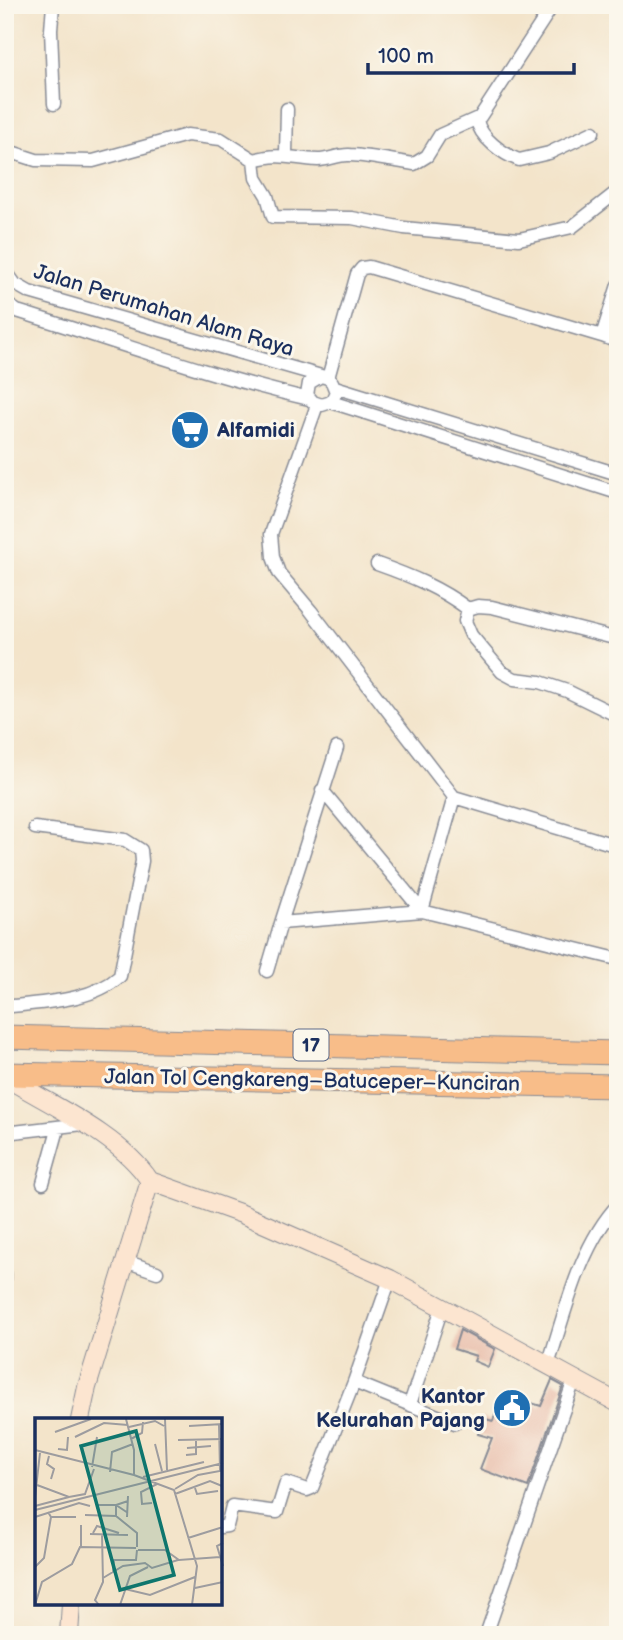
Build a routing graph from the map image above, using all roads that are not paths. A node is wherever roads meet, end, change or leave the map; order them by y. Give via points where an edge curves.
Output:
1 (53, 5) edge
2 (553, 5) edge
3 (54, 104) dead end
4 (287, 109) dead end
5 (477, 120) junction
6 (593, 132) dead end
7 (5, 150) edge
8 (286, 155) junction
9 (254, 160) junction
10 (618, 191) edge
11 (5, 270) edge
12 (618, 285) edge
13 (29, 292) junction
14 (5, 303) edge
15 (18, 311) junction
16 (602, 337) junction
17 (618, 342) edge
18 (327, 381) junction
19 (313, 402) junction
20 (331, 402) junction
21 (618, 474) edge
22 (618, 493) edge
23 (377, 565) dead end
24 (468, 609) junction
25 (618, 639) edge
26 (618, 716) edge
27 (337, 748) dead end
28 (322, 790) junction
29 (454, 797) junction
30 (35, 828) dead end
31 (618, 846) edge
32 (422, 911) junction
33 (281, 923) junction
34 (613, 958) dead end
35 (267, 971) dead end
36 (5, 1007) edge
37 (5, 1037) edge
38 (618, 1053) edge
39 (5, 1076) edge
40 (618, 1086) edge
41 (83, 1124) junction
42 (58, 1129) junction
43 (5, 1133) edge
44 (150, 1181) junction
45 (43, 1183) dead end
46 (618, 1205) edge
47 (125, 1261) junction
48 (157, 1272) dead end
49 (5, 1273) edge
50 (5, 1279) edge
51 (390, 1279) junction
52 (442, 1308) junction
53 (548, 1365) junction
54 (574, 1380) junction
55 (354, 1382) junction
56 (618, 1403) edge
57 (410, 1404) junction
58 (80, 1418) edge
59 (455, 1423) dead end
60 (222, 1526) edge
61 (71, 1605) edge
62 (69, 1635) edge
63 (486, 1635) edge

1 - 3 street
2 - 5 street
4 - 8 street
5 - 6 street via 486,138 519,160 550,153
5 - 8 street via 440,135 427,156 414,164 347,154 328,160
7 - 9 street via 36,160 93,161 187,135 222,139
8 - 9 street
9 - 10 street via 256,178 274,217 352,218 519,239 572,227
11 - 13 street, Jalan Perumahan Alam Raya via 15,284
12 - 16 street
13 - 15 street
13 - 18 street, Jalan Perumahan Alam Raya
14 - 15 street, Jalan Perumahan Alam Raya
15 - 19 street, Jalan Perumahan Alam Raya
16 - 17 street
16 - 18 street via 362,268
18 - 19 street via 309,383 307,391
18 - 20 street via 336,392
18 - 21 street, Jalan Perumahan Alam Raya
19 - 20 street
19 - 29 street via 271,534 272,557 279,573
20 - 22 street
23 - 24 street via 417,578
24 - 25 street via 492,607
24 - 26 street via 465,621 471,635 502,672 567,691
27 - 28 street
28 - 32 street
28 - 33 street
29 - 31 street
29 - 32 street
30 - 36 street via 125,840 141,849 142,861 120,976 91,993
32 - 33 street
32 - 34 street
33 - 35 street
37 - 38 highway, Jalan Tol Cengkareng–Batuceper–Kunciran / 17
39 - 40 highway, Jalan Tol Cengkareng–Batuceper–Kunciran / 17
39 - 41 street
41 - 42 street
41 - 44 street via 132,1158
42 - 43 street
42 - 45 street
44 - 47 street
44 - 51 street via 242,1214
46 - 53 street via 585,1257
47 - 48 street
47 - 58 street
49 - 50 street
51 - 52 street
51 - 55 street
52 - 53 street
52 - 57 street
53 - 54 street
54 - 56 street
54 - 63 street
55 - 57 street
55 - 60 street via 310,1490 286,1483 277,1512 232,1506 227,1525
57 - 59 street
61 - 62 street

